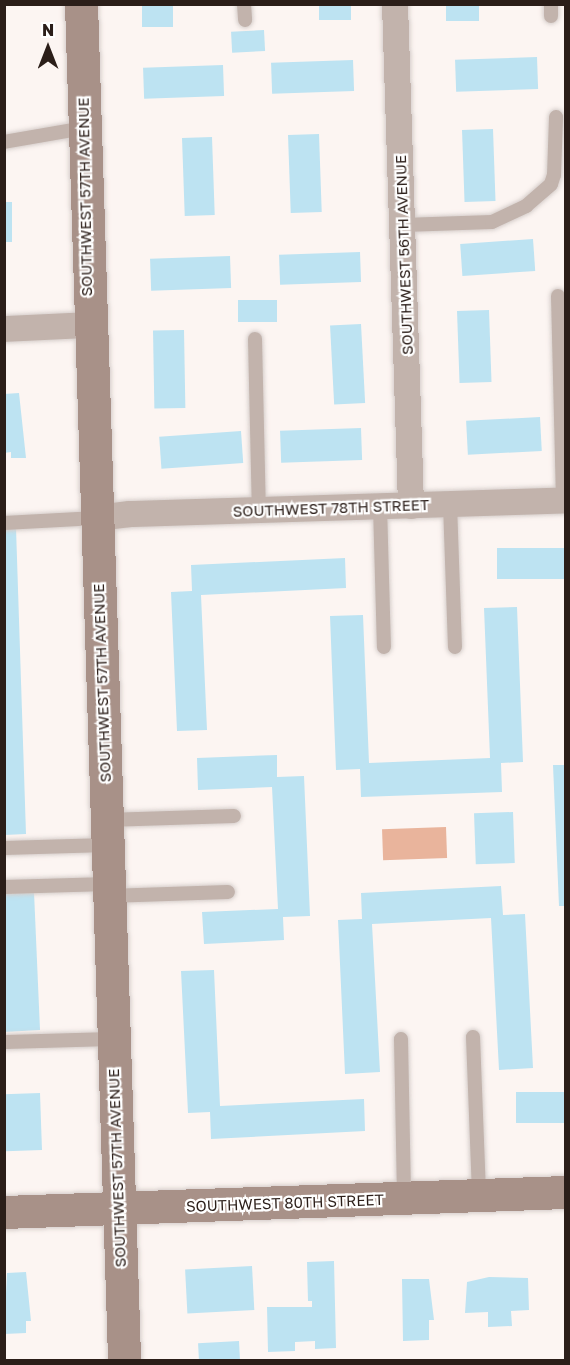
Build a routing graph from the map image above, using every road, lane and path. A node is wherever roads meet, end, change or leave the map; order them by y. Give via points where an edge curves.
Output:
1 (81, 4) edge
2 (244, 4) edge
3 (395, 4) edge
4 (244, 20) dead end
5 (556, 117) dead end
6 (84, 128) junction
7 (4, 142) edge
8 (403, 225) junction
9 (558, 296) dead end
10 (89, 325) junction
11 (4, 329) edge
12 (255, 339) dead end
13 (564, 500) edge
14 (450, 504) junction
15 (380, 506) junction
16 (411, 506) junction
17 (259, 510) junction
18 (97, 518) junction
19 (4, 523) edge
20 (384, 647) dead end
21 (455, 647) dead end
22 (234, 816) dead end
23 (107, 832) junction
24 (4, 848) edge
25 (4, 886) edge
26 (108, 890) junction
27 (228, 892) dead end
28 (473, 1037) dead end
29 (113, 1040) junction
30 (401, 1040) dead end
31 (4, 1042) edge
32 (566, 1192) edge
33 (479, 1196) junction
34 (404, 1199) junction
35 (120, 1209) junction
36 (4, 1212) edge
37 (124, 1360) edge

1 - 6 main road, SOUTHWEST 57TH AVENUE
2 - 4 lane
3 - 8 street, SOUTHWEST 56TH AVENUE
5 - 8 lane via 551,184 526,206 492,222
6 - 7 lane
6 - 10 main road, SOUTHWEST 57TH AVENUE
8 - 16 street, SOUTHWEST 56TH AVENUE
9 - 13 lane
10 - 11 street
10 - 18 main road, SOUTHWEST 57TH AVENUE
12 - 17 lane
13 - 14 street, SOUTHWEST 78TH STREET
14 - 16 street, SOUTHWEST 78TH STREET
14 - 21 lane
15 - 16 street, SOUTHWEST 78TH STREET
15 - 17 street, SOUTHWEST 78TH STREET
15 - 20 lane
17 - 18 street, SOUTHWEST 78TH STREET
18 - 19 lane
18 - 23 main road, SOUTHWEST 57TH AVENUE
22 - 23 lane
23 - 24 lane
23 - 26 main road, SOUTHWEST 57TH AVENUE
25 - 26 lane
26 - 27 lane
26 - 29 main road, SOUTHWEST 57TH AVENUE
28 - 33 lane
29 - 31 lane
29 - 35 main road, SOUTHWEST 57TH AVENUE
30 - 34 lane
32 - 33 main road, SOUTHWEST 80TH STREET
33 - 34 main road, SOUTHWEST 80TH STREET
34 - 35 main road, SOUTHWEST 80TH STREET
35 - 36 main road, SOUTHWEST 80TH STREET
35 - 37 main road, SOUTHWEST 57TH AVENUE

